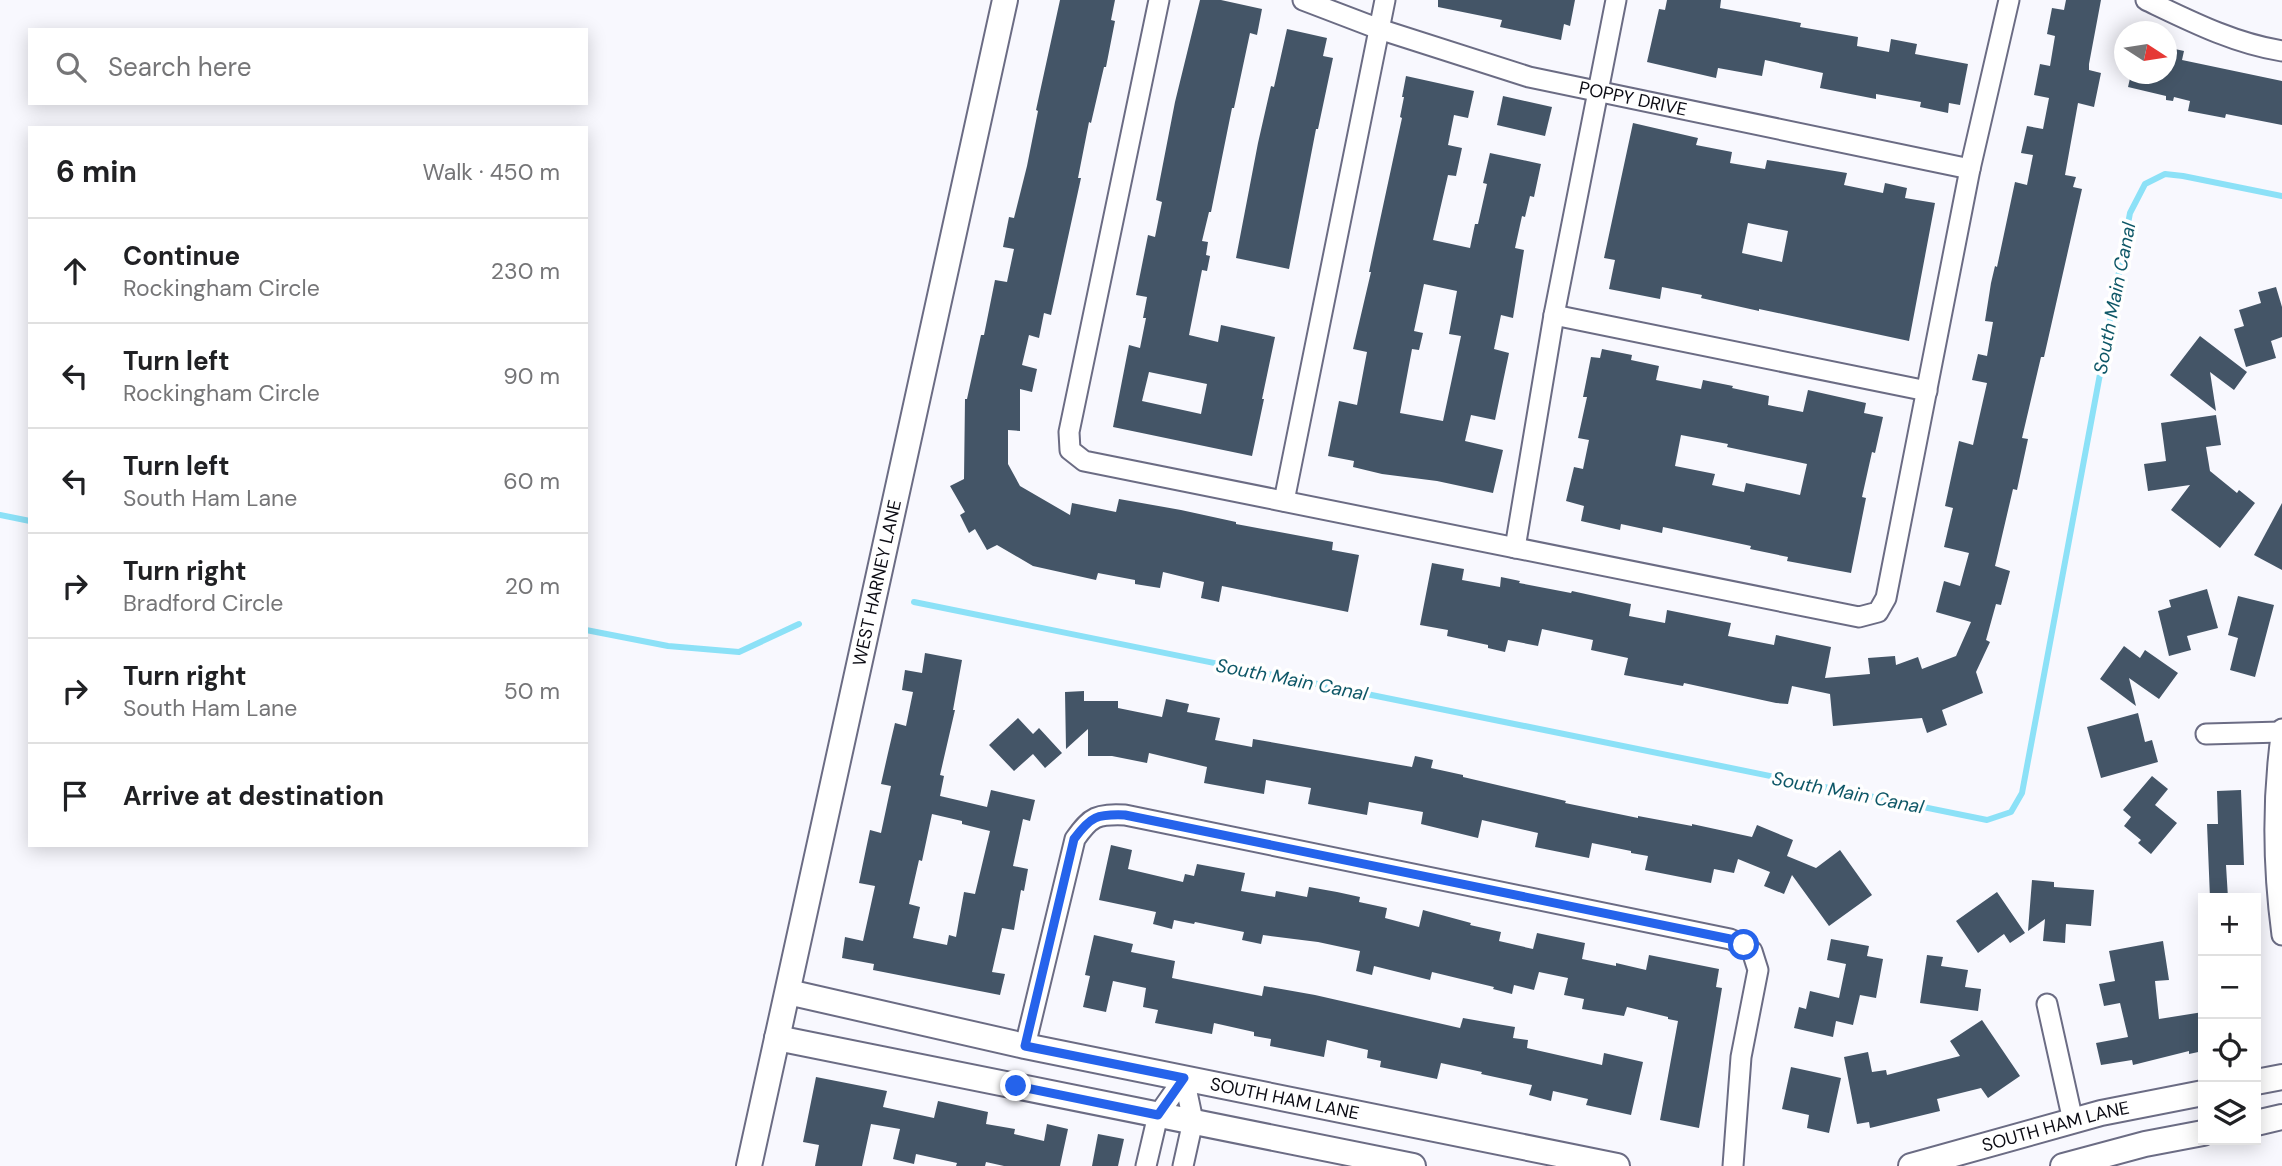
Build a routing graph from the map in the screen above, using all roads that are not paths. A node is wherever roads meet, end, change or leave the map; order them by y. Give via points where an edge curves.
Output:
1 (1005, 0) edge
2 (1159, 0) edge
3 (1303, 0) edge
4 (1385, 0) edge
5 (1616, 0) edge
6 (2009, 0) edge
7 (2146, 0) edge
8 (1379, 29) junction
9 (2282, 51) edge
10 (1598, 92) junction
11 (1970, 169) junction
12 (1554, 315) junction
13 (1927, 391) junction
14 (1284, 501) junction
15 (1515, 548) junction
16 (2282, 731) edge
17 (2206, 734) dead end
18 (2282, 935) edge
19 (788, 992) junction
20 (2047, 1004) dead end
21 (777, 1038) junction
22 (1025, 1046) junction
23 (2282, 1077) edge
24 (1184, 1078) junction
25 (2261, 1081) edge
26 (2198, 1094) edge
27 (1158, 1115) junction
28 (2282, 1117) edge
29 (1193, 1121) junction
30 (2073, 1121) junction
31 (2261, 1122) edge
32 (2198, 1134) edge
33 (1558, 1160) edge
34 (748, 1166) edge
35 (1146, 1166) edge
36 (1183, 1166) edge
37 (1413, 1166) edge
38 (1617, 1166) edge
39 (1733, 1166) edge
40 (1911, 1166) edge
41 (2063, 1166) edge

1 - 19 main road, WEST HARNEY LANE
2 - 14 street via 1069,432 1070,450 1084,461
3 - 8 street, POPPY DRIVE
4 - 8 street
5 - 10 street
6 - 11 street
7 - 9 street via 2217,34
8 - 10 street, POPPY DRIVE via 1528,77
8 - 14 street
10 - 11 street, POPPY DRIVE
10 - 12 street
11 - 13 street
12 - 13 street
12 - 15 street
13 - 15 street via 1886,598 1878,612 1859,617
14 - 15 street
16 - 17 street
16 - 18 street via 2274,850
19 - 21 main road, WEST HARNEY LANE
19 - 22 main road, SOUTH HAM LANE
20 - 30 street
21 - 27 main road
21 - 34 main road, WEST HARNEY LANE
22 - 24 main road, SOUTH HAM LANE
22 - 39 street via 1074,839 1086,822 1102,814 1125,815 1744,945 1752,951 1758,970 1741,1057
23 - 25 main road
24 - 27 street
24 - 29 street
24 - 33 main road, SOUTH HAM LANE
26 - 30 main road, SOUTH HAM LANE
27 - 29 main road
27 - 35 street
28 - 31 main road
29 - 36 street
29 - 37 main road
30 - 40 main road, SOUTH HAM LANE
32 - 41 main road
33 - 38 main road, SOUTH HAM LANE

